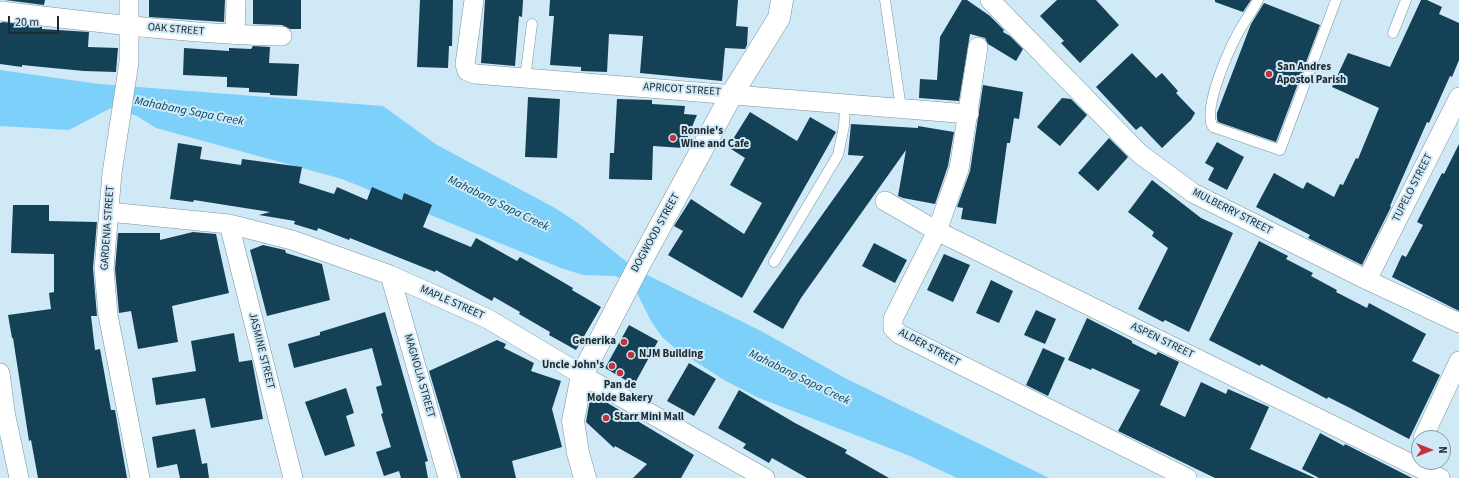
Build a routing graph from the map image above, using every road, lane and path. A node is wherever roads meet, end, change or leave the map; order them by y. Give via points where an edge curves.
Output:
1 (129, 0) edge
2 (236, 0) edge
3 (474, 0) edge
4 (782, 0) edge
5 (885, 0) edge
6 (990, 0) edge
7 (1258, 0) edge
8 (1336, 0) edge
9 (1406, 0) edge
10 (0, 11) edge
11 (532, 24) dead end
12 (129, 26) junction
13 (1393, 33) dead end
14 (235, 35) junction
15 (282, 36) dead end
16 (978, 46) dead end
17 (525, 78) junction
18 (732, 94) junction
19 (1459, 97) edge
20 (845, 103) junction
21 (901, 108) junction
22 (969, 114) junction
23 (885, 201) dead end
24 (108, 212) junction
25 (229, 224) junction
26 (938, 231) junction
27 (774, 262) dead end
28 (390, 275) junction
29 (1367, 280) junction
30 (1459, 323) edge
31 (1459, 361) edge
32 (0, 373) edge
33 (582, 375) junction
34 (3, 412) edge
35 (1427, 430) edge
36 (1411, 452) edge
37 (1432, 470) edge
38 (19, 478) edge
39 (140, 478) edge
40 (293, 478) edge
41 (448, 478) edge
42 (585, 478) edge
43 (765, 478) edge
44 (1187, 478) edge
45 (1440, 478) edge

1 - 12 street, GARDENIA STREET
2 - 14 street
3 - 17 street, APRICOT STREET via 465,64 467,71 474,74
4 - 18 street, DOGWOOD STREET via 779,18
5 - 21 lane
6 - 29 street, MULBERRY STREET via 1140,154 1193,193
7 - 8 lane via 1237,36 1215,88 1209,120 1213,126 1280,150
9 - 13 lane
10 - 12 street, OAK STREET
11 - 17 lane
12 - 14 street, OAK STREET
12 - 24 street, GARDENIA STREET via 129,62
14 - 15 street, OAK STREET
16 - 22 street, ALDER STREET
17 - 18 street, APRICOT STREET
18 - 20 street, APRICOT STREET
18 - 33 street, DOGWOOD STREET via 638,265
19 - 29 street, TUPELO STREET
20 - 21 street, APRICOT STREET
20 - 27 lane via 844,126 838,155
21 - 22 street, APRICOT STREET
22 - 26 street, ALDER STREET via 959,169
23 - 26 street, ASPEN STREET
24 - 25 street, MAPLE STREET
24 - 39 street, GARDENIA STREET via 104,269 108,315
25 - 28 street, MAPLE STREET via 292,240
25 - 40 street, JASMINE STREET
26 - 36 street, ASPEN STREET
26 - 44 street, ALDER STREET via 893,319 893,328 899,334
28 - 33 street, MAPLE STREET via 488,319
28 - 41 street, MAGNOLIA STREET
29 - 30 street, MULBERRY STREET
31 - 35 street
32 - 34 street
33 - 42 street, DOGWOOD STREET via 573,421
33 - 43 street, MAPLE STREET
34 - 38 street
37 - 45 street, ASPEN STREET

